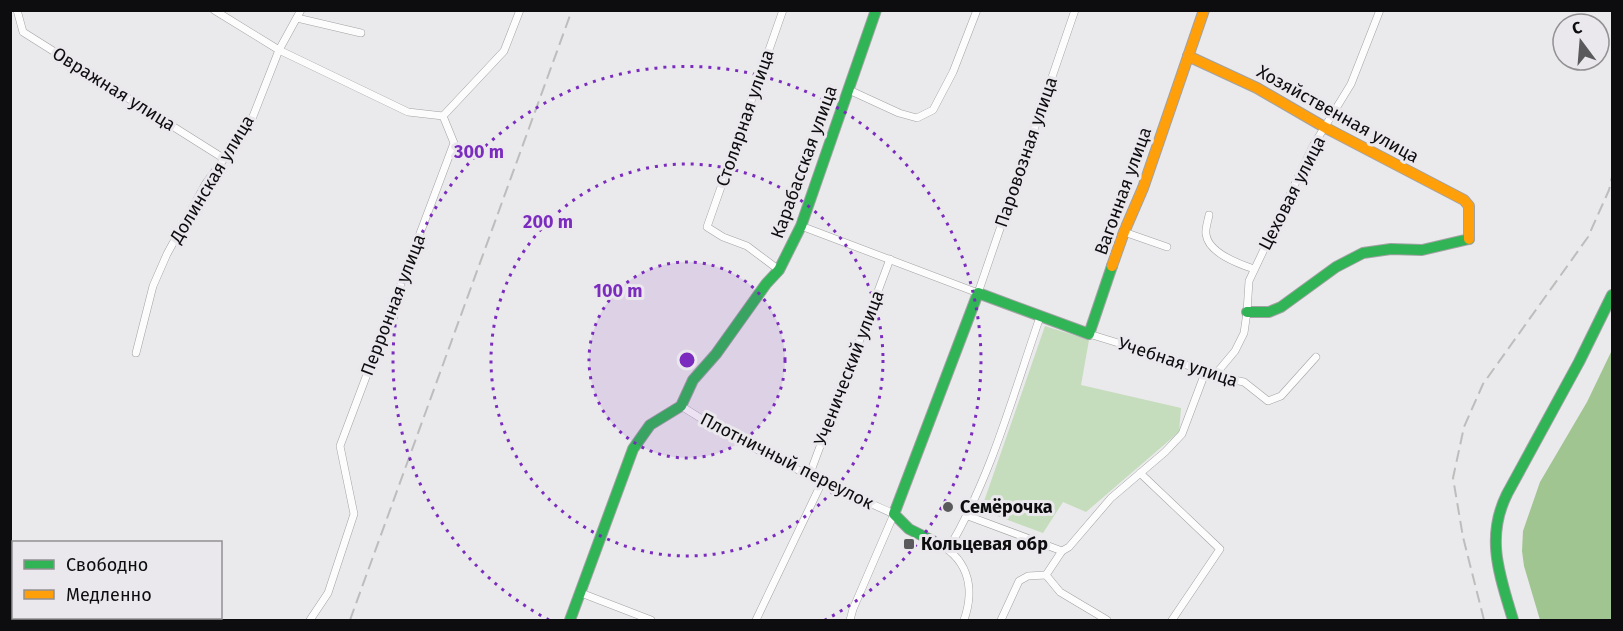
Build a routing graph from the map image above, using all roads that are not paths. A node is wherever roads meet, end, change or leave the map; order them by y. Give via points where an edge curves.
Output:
1 (17, 10) edge
2 (214, 10) edge
3 (300, 10) edge
4 (520, 10) edge
5 (783, 10) edge
6 (876, 10) edge
7 (977, 10) edge
8 (1075, 10) edge
9 (1204, 10) edge
10 (1380, 10) edge
11 (297, 18) junction
12 (361, 33) dead end
13 (279, 50) junction
14 (1188, 56) junction
15 (849, 90) junction
16 (443, 116) junction
17 (1326, 128) junction
18 (224, 158) junction
19 (1209, 215) dead end
20 (801, 226) junction
21 (1124, 232) junction
22 (1167, 247) dead end
23 (890, 259) junction
24 (1254, 269) junction
25 (779, 270) junction
26 (978, 293) junction
27 (1612, 295) edge
28 (1247, 312) junction
29 (1040, 317) junction
30 (1089, 334) junction
31 (136, 353) dead end
32 (1316, 357) dead end
33 (1205, 373) junction
34 (1214, 376) junction
35 (681, 406) junction
36 (1140, 473) junction
37 (809, 476) junction
38 (822, 482) junction
39 (894, 514) junction
40 (968, 516) junction
41 (933, 541) joint
42 (949, 548) junction
43 (1062, 551) junction
44 (1046, 575) junction
45 (581, 593) junction
46 (310, 621) edge
47 (570, 621) edge
48 (651, 621) edge
49 (756, 621) edge
50 (850, 621) edge
51 (964, 621) edge
52 (1000, 621) edge
53 (1107, 621) edge
54 (1172, 621) edge
55 (1513, 621) edge

1 - 18 street, Овражная улица via 23,32
2 - 13 street
3 - 11 street, Долинская улица
4 - 16 street via 504,51
5 - 25 street, Столярная улица via 707,227 747,246
6 - 15 street, Карабасская улица
7 - 15 street via 953,72 933,110 917,118
8 - 26 street, Паровозная улица
9 - 14 street, Вагонная улица
10 - 17 street, Цеховая улица via 1351,84
11 - 12 street
11 - 13 street, Долинская улица
13 - 16 street via 408,112
13 - 18 street, Долинская улица via 250,124
14 - 17 street, Хозяйственная улица via 1282,101
14 - 21 street, Вагонная улица
15 - 20 street, Карабасская улица
16 - 46 street, Перронная улица via 454,143 340,446 354,514 328,593
17 - 24 street, Цеховая улица via 1313,146
17 - 28 street, Хозяйственная улица via 1464,200 1468,206 1469,239 1422,250 1363,253 1336,267 1281,307 1269,312
18 - 31 street, Долинская улица via 153,286
19 - 24 street via 1206,234 1210,244 1230,261
20 - 23 street
20 - 25 street, Карабасская улица
21 - 22 street
21 - 30 street, Вагонная улица
23 - 26 street
23 - 37 street, Ученический улица
24 - 28 street, Цеховая улица via 1249,281
25 - 35 street, Карабасская улица via 693,380
26 - 29 street
26 - 39 street
27 - 55 street via 1500,509 1495,551
28 - 34 street, Цеховая улица via 1244,333 1235,351
29 - 30 street
29 - 40 street
30 - 33 street, Учебная улица
32 - 34 street, Учебная улица via 1281,396 1268,401 1244,382
33 - 34 street, Учебная улица
33 - 36 street via 1182,434
35 - 37 street, Плотничный переулок
35 - 45 street via 650,425 633,449
36 - 43 street
36 - 54 street via 1220,549
37 - 38 street, Плотничный переулок
38 - 39 street, Плотничный переулок
38 - 49 street
39 - 41 street via 909,529
39 - 50 street
40 - 42 street
40 - 43 street
41 - 42 street
42 - 51 street via 968,580 969,605
43 - 44 street
44 - 52 street via 1019,581
44 - 53 street via 1060,592
45 - 47 street
45 - 48 street

